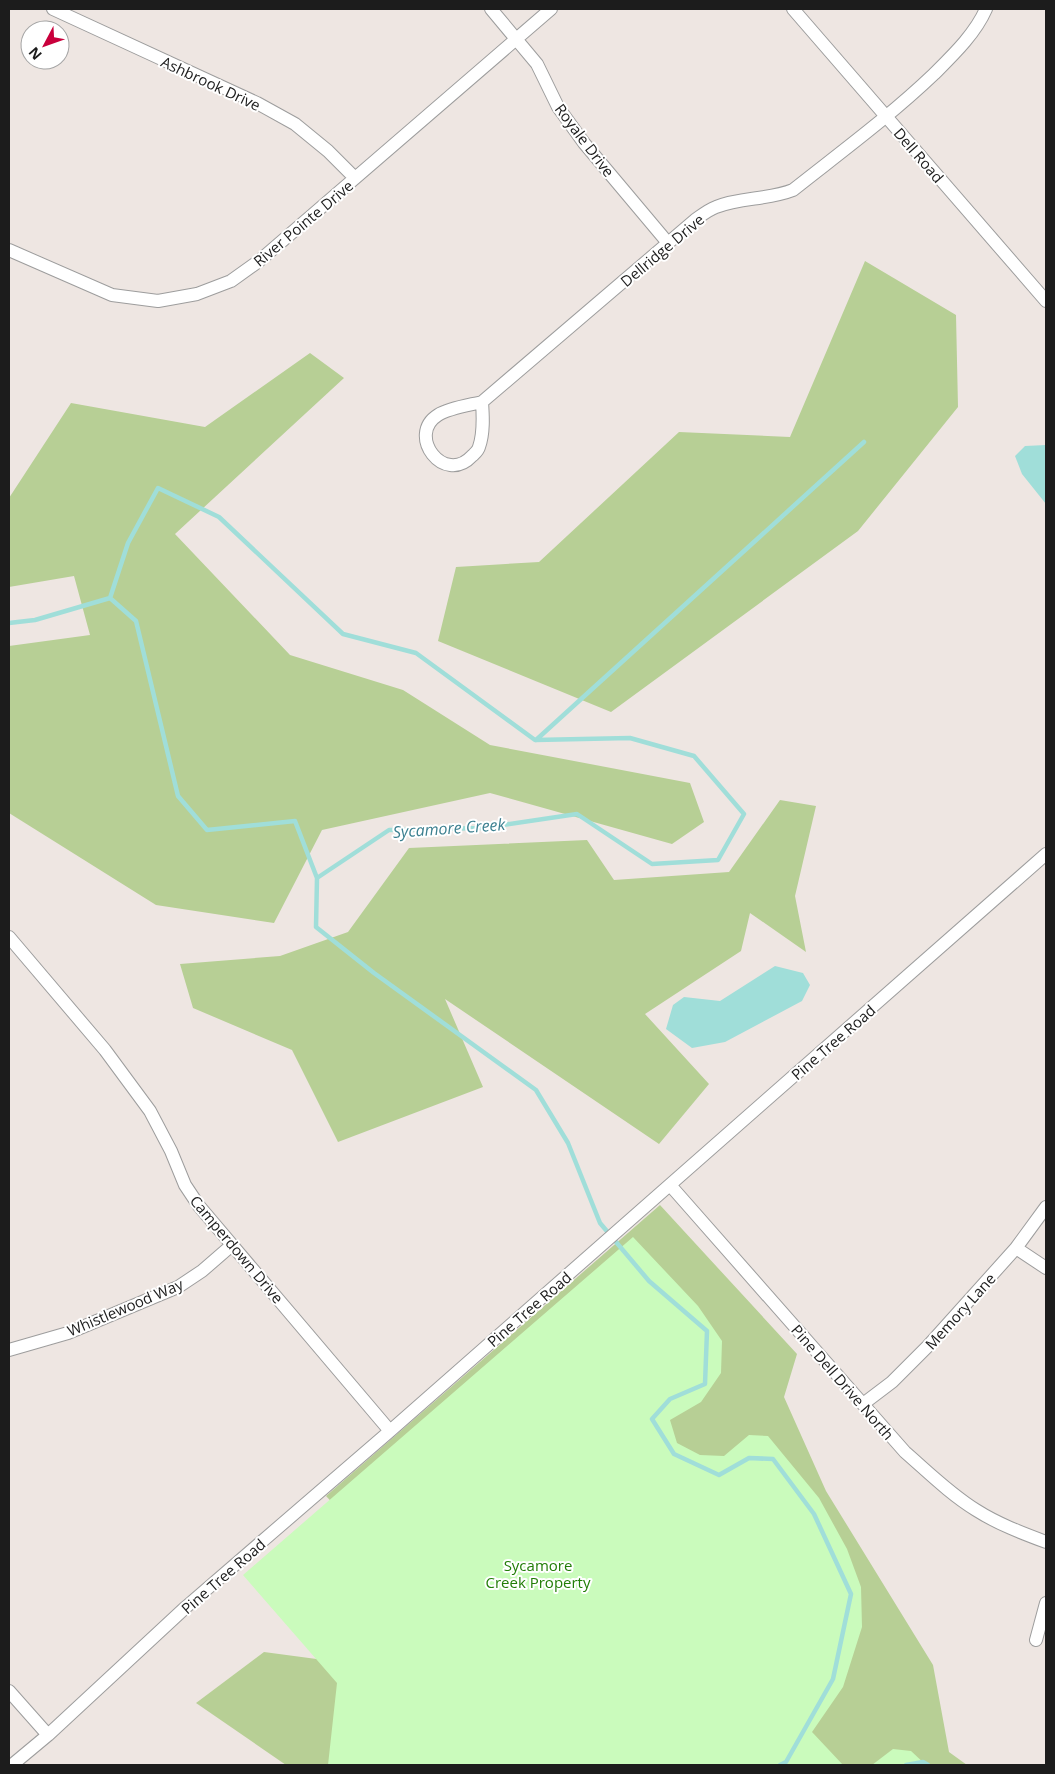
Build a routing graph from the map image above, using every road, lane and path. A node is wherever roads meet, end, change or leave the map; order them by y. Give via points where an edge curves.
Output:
1 (53, 9) edge
2 (491, 9) edge
3 (551, 9) edge
4 (793, 9) edge
5 (986, 9) edge
6 (517, 38) junction
7 (885, 116) junction
8 (355, 178) junction
9 (668, 243) junction
10 (9, 250) edge
11 (1046, 301) edge
12 (482, 402) junction
13 (1046, 854) edge
14 (9, 937) edge
15 (670, 1185) junction
16 (1046, 1207) edge
17 (232, 1245) junction
18 (1016, 1248) junction
19 (1046, 1268) edge
20 (9, 1350) edge
21 (863, 1404) junction
22 (390, 1431) junction
23 (1046, 1542) edge
24 (1046, 1603) edge
25 (1036, 1640) dead end
26 (9, 1691) edge
27 (48, 1735) junction
28 (12, 1765) edge

1 - 8 street, Ashbrook Drive via 257,102 295,124
2 - 6 street, Royale Drive
3 - 6 street, River Pointe Drive
4 - 7 street, Dell Road
5 - 7 street, Dellridge Drive via 958,50 911,96
6 - 8 street, River Pointe Drive
6 - 9 street, Royale Drive via 537,64 558,108
7 - 9 street, Dellridge Drive via 793,190 714,208
7 - 11 street, Dell Road
8 - 10 street, River Pointe Drive via 259,261 231,281 197,294 158,302 112,295
9 - 12 street, Dellridge Drive
12 - 12 street, Dellridge Drive via 438,415 428,426 425,440 440,463 452,466 466,462 478,449 483,423
13 - 15 street, Pine Tree Road
14 - 17 street, Camperdown Drive via 104,1050 150,1111 172,1151 185,1185
15 - 21 street, Pine Dell Drive North
15 - 22 street, Pine Tree Road
16 - 18 street, Memory Lane
17 - 20 street, Whistlewood Way via 178,1287 68,1333
17 - 22 street, Camperdown Drive
18 - 19 street
18 - 21 street, Memory Lane via 928,1346 892,1382
21 - 23 street, Pine Dell Drive North via 905,1452 945,1488 976,1510
22 - 27 street, Pine Tree Road via 186,1607
24 - 25 street
26 - 27 street
27 - 28 street, Pine Tree Road

